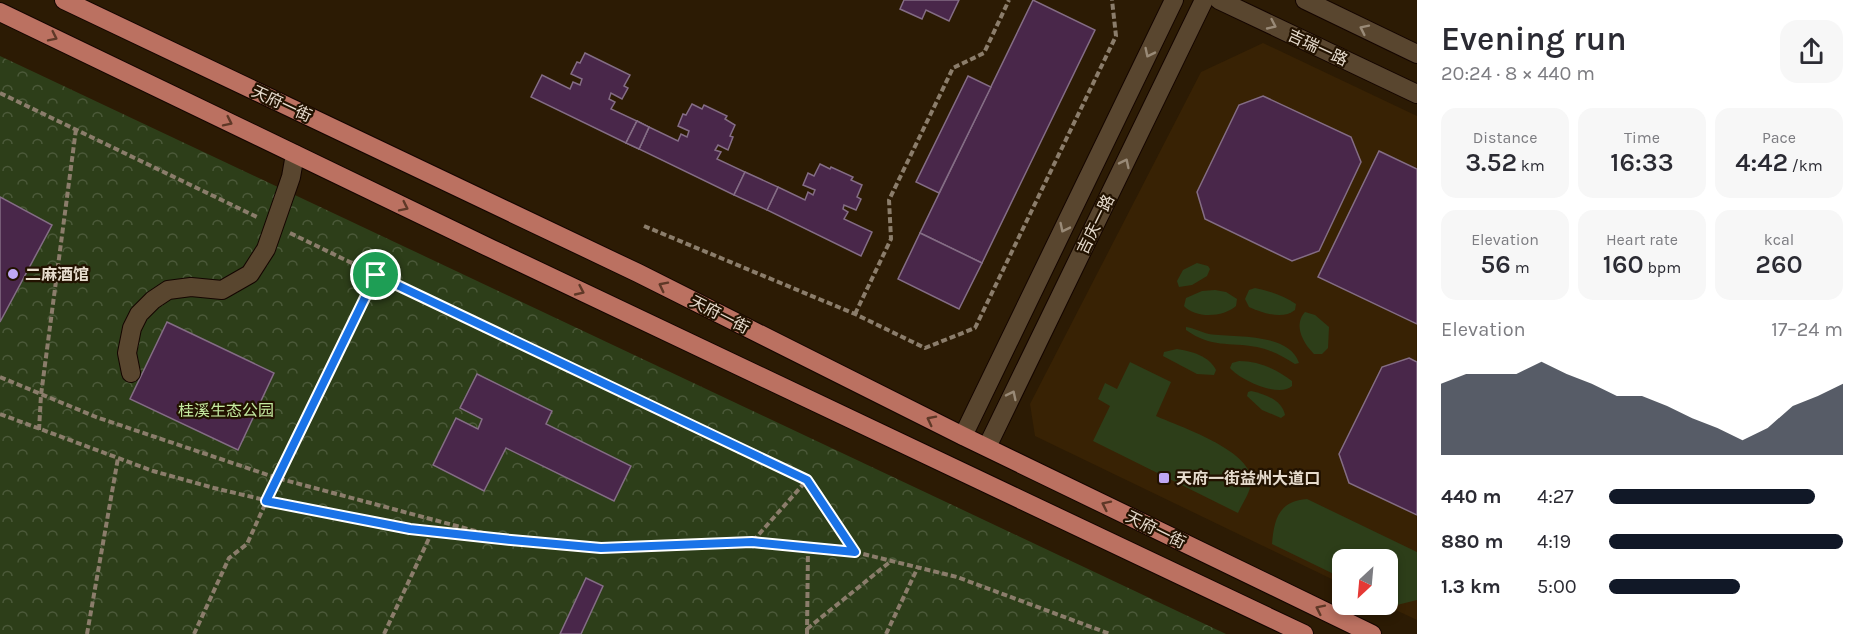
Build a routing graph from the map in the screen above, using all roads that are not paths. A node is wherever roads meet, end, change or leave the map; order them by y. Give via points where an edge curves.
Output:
1 (64, 0) edge
2 (1174, 0) edge
3 (1204, 0) edge
4 (1219, 0) edge
5 (1305, 0) edge
6 (0, 12) edge
7 (1417, 54) edge
8 (1417, 94) edge
9 (296, 154) junction
10 (131, 373) dead end
11 (963, 436) junction
12 (987, 447) junction
13 (1305, 634) edge
14 (1372, 634) edge

11 -> 1 main road, 天府一街 via 638,273
2 -> 11 street, 吉庆一路
12 -> 3 street, 吉庆一路
4 -> 8 street, 吉瑞一路
7 -> 5 street
6 -> 9 main road, 天府一街
9 - 10 street via 275,226 250,274 222,290 168,290 153,300 132,328 127,353
9 -> 13 main road, 天府一街
11 - 12 main road, 天府一街
14 -> 12 main road, 天府一街

